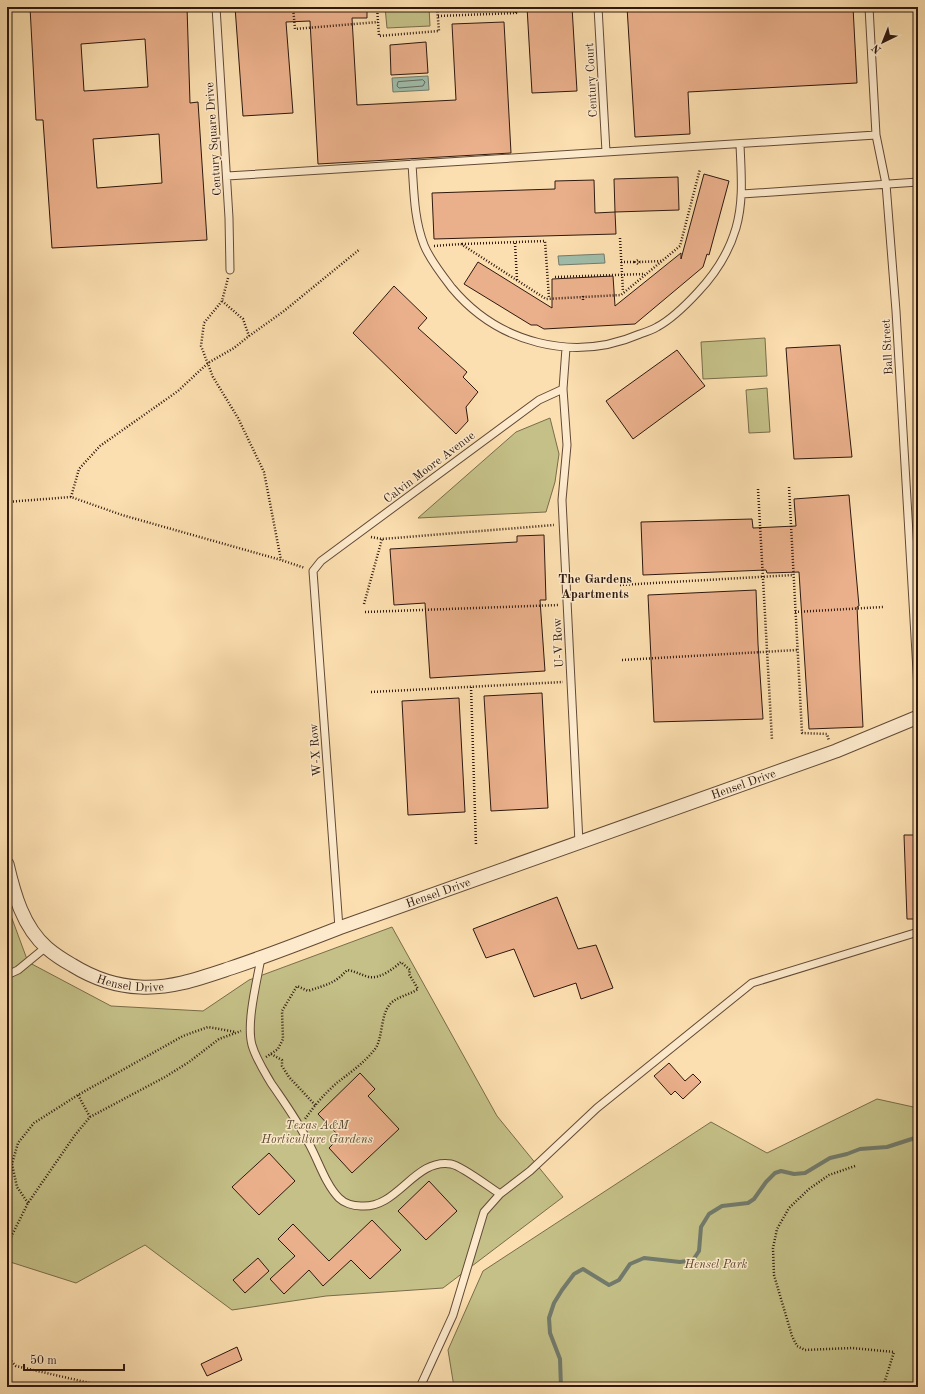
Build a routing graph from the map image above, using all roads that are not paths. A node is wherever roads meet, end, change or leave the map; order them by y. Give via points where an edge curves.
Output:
1 (216, 7) edge
2 (598, 7) edge
3 (869, 7) edge
4 (876, 135) junction
5 (740, 144) junction
6 (606, 152) junction
7 (412, 164) junction
8 (227, 176) junction
9 (918, 182) edge
10 (886, 184) junction
11 (742, 194) junction
12 (230, 270) road end
13 (566, 348) junction
14 (563, 389) junction
15 (314, 571) joint
16 (918, 688) edge
17 (918, 717) edge
18 (579, 843) junction
19 (7, 864) edge
20 (339, 928) junction
21 (918, 932) edge
22 (46, 947) junction
23 (261, 958) junction
24 (7, 975) edge
25 (500, 1194) junction
26 (420, 1387) edge

1 - 8 lane, Century Square Drive
2 - 6 lane, Century Court
3 - 4 lane, Ball Street
4 - 5 lane
4 - 10 lane, Ball Street
5 - 6 lane
5 - 11 lane
6 - 7 lane
7 - 8 lane
7 - 13 lane via 418,228 424,246 440,273 460,297 479,315 502,330 533,342
8 - 12 lane, Century Square Drive
9 - 10 lane
10 - 11 lane
10 - 16 lane, Ball Street
11 - 13 lane via 736,228 723,259 709,281 686,306 657,327 626,340 597,346
13 - 14 lane, U-V Row
14 - 15 lane, Calvin Moore Avenue via 539,400 321,561
14 - 18 lane, U-V Row via 567,445 562,500
15 - 20 lane, W-X Row
17 - 18 street, Hensel Drive via 833,752
18 - 20 street, Hensel Drive
19 - 22 street, Hensel Drive via 19,906 30,927
20 - 23 street, Hensel Drive
21 - 25 lane via 752,983 597,1108 530,1171
22 - 23 street, Hensel Drive via 80,970 99,979 139,987 177,984
22 - 24 lane via 18,970
23 - 25 lane via 249,1028 252,1045 259,1062 308,1141 332,1190 340,1199 350,1204 369,1207 381,1204 416,1175 434,1165 451,1164
25 - 26 lane via 484,1212 453,1315

